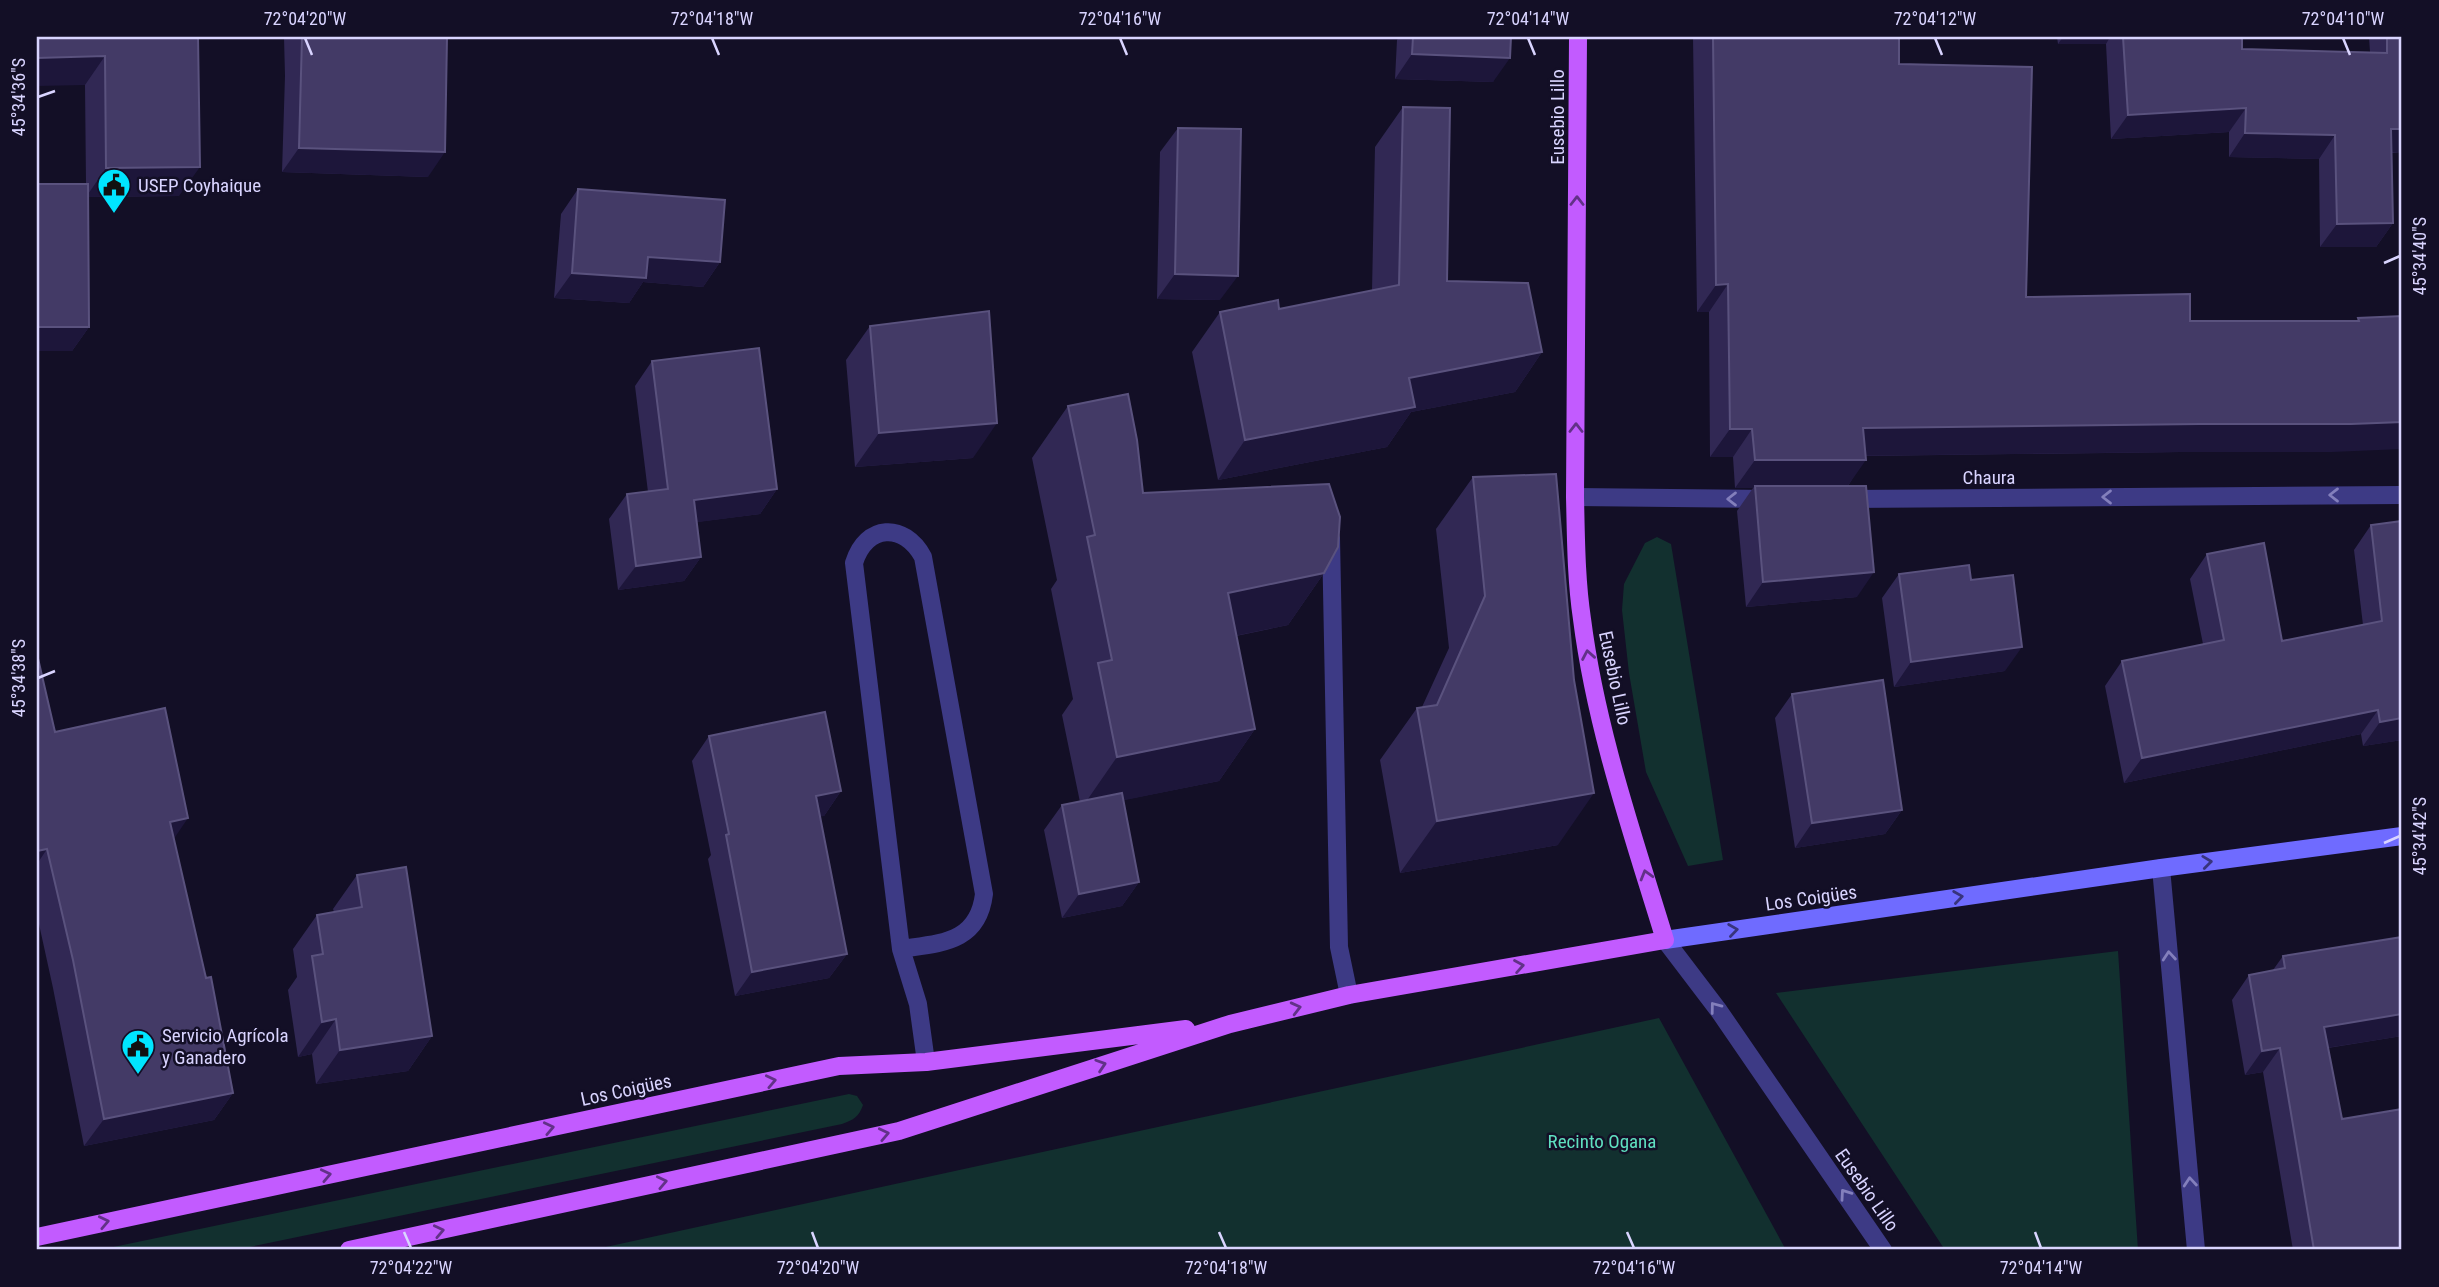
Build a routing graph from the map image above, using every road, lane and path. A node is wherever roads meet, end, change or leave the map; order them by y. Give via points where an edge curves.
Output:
1 (1578, 37) edge
2 (2402, 495) edge
3 (1575, 497) junction
4 (1792, 499) edge
5 (1834, 499) edge
6 (1331, 524) edge
7 (2402, 836) edge
8 (2161, 868) junction
9 (1665, 940) junction
10 (901, 949) junction
11 (1349, 995) junction
12 (1230, 1024) junction
13 (926, 1062) junction
14 (37, 1237) edge
15 (349, 1250) edge
16 (1883, 1250) edge
17 (2196, 1250) edge

3 -> 1 main road, Eusebio Lillo
2 -> 5 street, Chaura
4 -> 3 street
9 -> 3 main road, Eusebio Lillo via 1591,677 1576,558
6 - 11 street via 1339,947
8 -> 7 main road, Los Coigües
9 -> 8 main road, Los Coigües
17 -> 8 street
11 -> 9 main road, Los Coigües
16 -> 9 street, Eusebio Lillo
10 - 10 street via 854,563 867,539 893,532 906,536 923,557 984,894 978,918 968,931 943,943
10 - 13 street via 918,1003
12 -> 11 main road, Los Coigües
12 - 13 main road, Los Coigües
15 -> 12 main road, Los Coigües via 899,1130
14 -> 13 main road, Los Coigües via 839,1066

